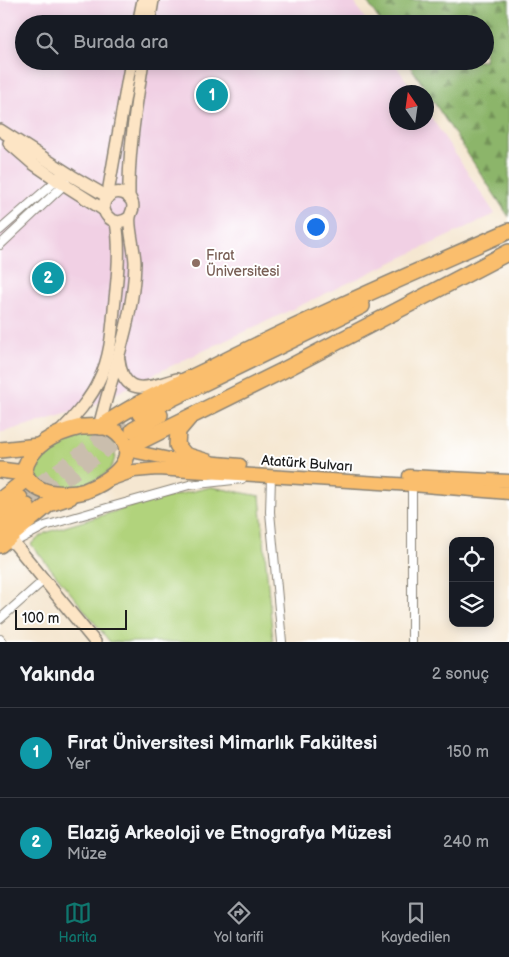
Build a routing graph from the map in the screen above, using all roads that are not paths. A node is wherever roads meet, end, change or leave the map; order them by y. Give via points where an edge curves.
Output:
1 (142, 0) edge
2 (153, 0) edge
3 (140, 15) edge
4 (150, 15) edge
5 (129, 70) edge
6 (142, 70) edge
7 (0, 130) edge
8 (0, 135) edge
9 (68, 174) junction
10 (60, 183) junction
11 (109, 196) junction
12 (130, 198) junction
13 (104, 210) junction
14 (130, 217) junction
15 (116, 222) junction
16 (0, 230) edge
17 (509, 232) edge
18 (0, 245) edge
19 (509, 250) edge
20 (119, 355) junction
21 (207, 370) junction
22 (190, 417) junction
23 (100, 427) junction
24 (60, 432) junction
25 (38, 446) junction
26 (127, 449) junction
27 (0, 450) edge
28 (208, 462) junction
29 (0, 470) edge
30 (26, 476) junction
31 (271, 477) junction
32 (509, 481) edge
33 (104, 482) junction
34 (412, 485) junction
35 (84, 491) junction
36 (509, 493) edge
37 (0, 500) edge
38 (0, 516) edge
39 (5, 539) edge
40 (0, 551) edge
41 (44, 581) junction
42 (0, 619) edge
43 (95, 642) edge
44 (282, 642) edge
45 (412, 642) edge

1 - 3 street
2 - 4 street
5 - 11 street
6 - 12 street via 132,134
7 - 9 street
8 - 10 street
9 - 10 street
9 - 11 street
10 - 13 street
10 - 16 street
10 - 18 street
11 - 12 street via 121,193
11 - 13 street
12 - 14 street via 133,208
13 - 15 street via 108,218
14 - 15 street
14 - 20 street via 135,261 133,288
15 - 24 street via 118,274 110,346 100,380 73,420
17 - 19 highway via 130,426
17 - 21 highway via 287,329
19 - 22 highway
20 - 21 street via 124,379 136,387 144,388
20 - 23 street
21 - 23 highway
22 - 26 highway
22 - 28 highway via 178,431 177,445 185,455
23 - 24 highway
23 - 26 highway via 109,428 122,438
24 - 25 highway
25 - 27 highway
25 - 30 highway via 30,457
26 - 28 main road, Atatürk Bulvarı via 170,460
26 - 33 highway via 120,469
28 - 32 main road, Atatürk Bulvarı via 312,472
29 - 30 highway
30 - 35 highway via 46,492
30 - 37 highway
31 - 33 main road, Atatürk Bulvarı via 157,469 134,471
31 - 34 main road, Atatürk Bulvarı
31 - 39 street via 189,485
31 - 44 street via 270,512
33 - 35 highway
34 - 36 main road, Atatürk Bulvarı
34 - 45 street
35 - 39 highway via 49,504
38 - 39 highway via 23,502
39 - 40 street
39 - 41 street
41 - 42 street
41 - 43 street

